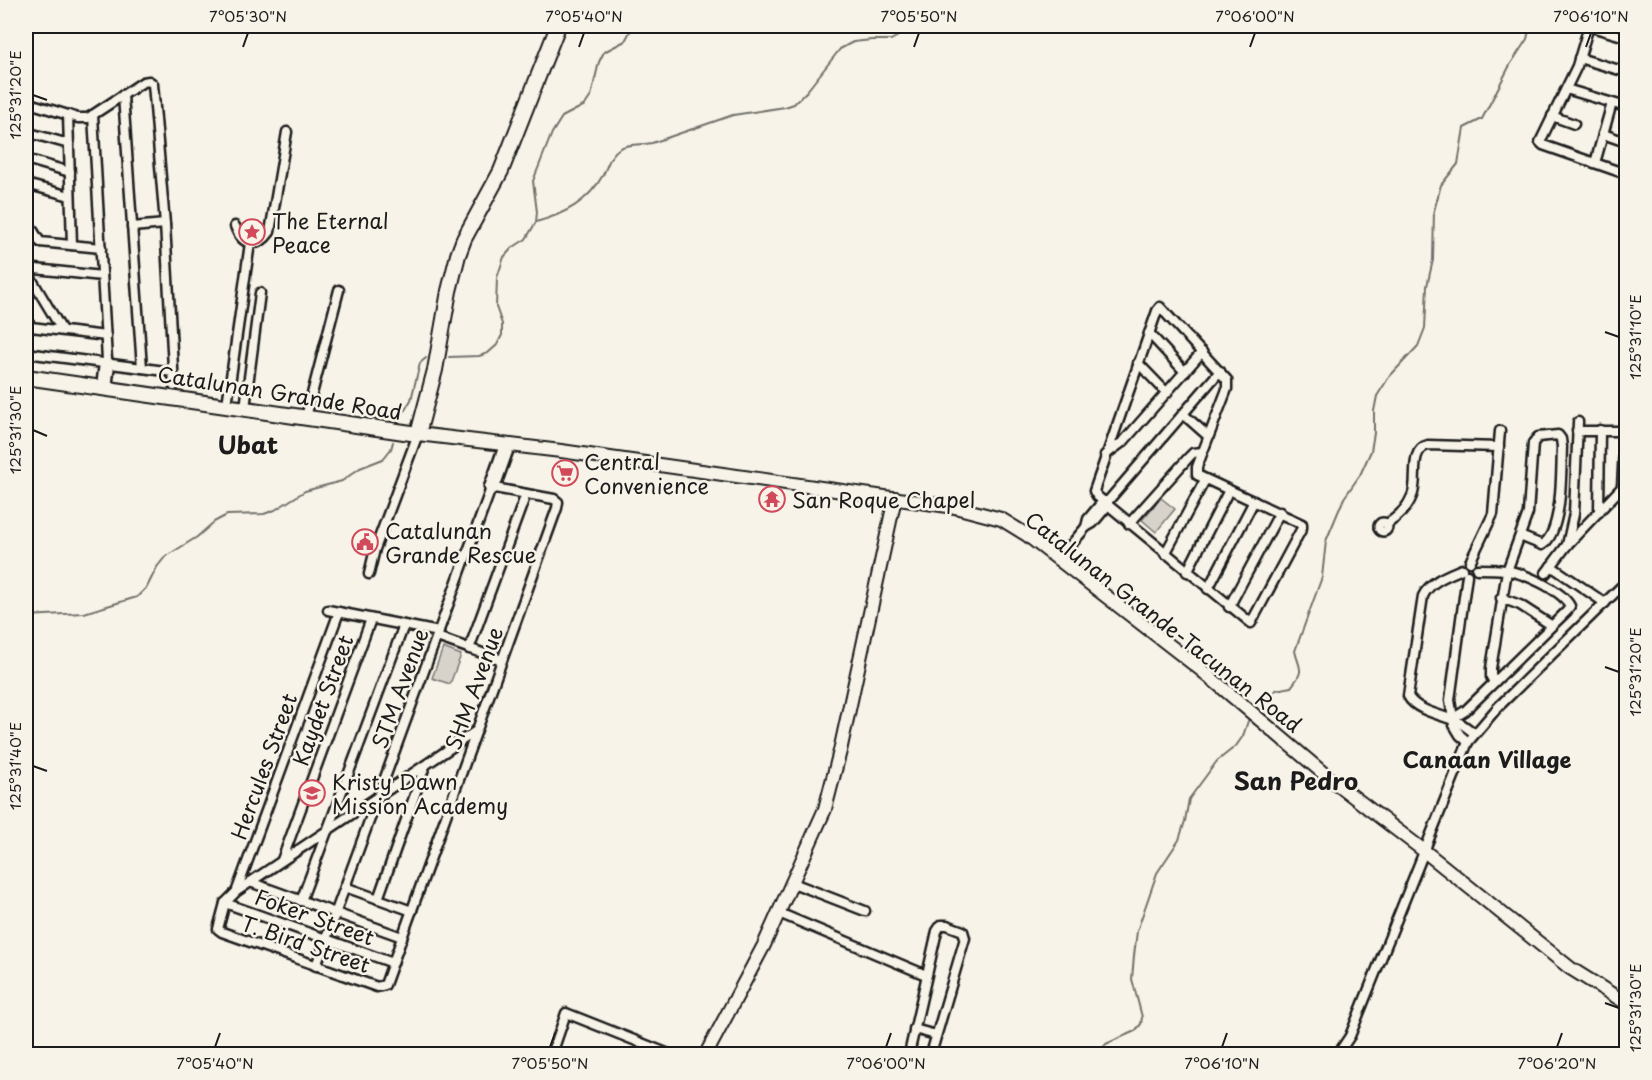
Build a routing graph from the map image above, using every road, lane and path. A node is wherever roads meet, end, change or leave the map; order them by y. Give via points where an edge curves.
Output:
1 (558, 26) edge
2 (1588, 26) edge
3 (1626, 38) edge
4 (1580, 58) junction
5 (1626, 72) edge
6 (1566, 89) junction
7 (123, 95) junction
8 (26, 102) edge
9 (1612, 103) junction
10 (1626, 107) edge
11 (68, 115) junction
12 (93, 115) junction
13 (1552, 116) junction
14 (1574, 124) dead end
15 (26, 132) edge
16 (287, 132) dead end
17 (1603, 134) junction
18 (1626, 142) edge
19 (69, 144) junction
20 (26, 159) edge
21 (1595, 163) junction
22 (70, 172) junction
23 (1626, 174) edge
24 (26, 184) edge
25 (70, 196) junction
26 (26, 219) edge
27 (165, 224) junction
28 (235, 226) dead end
29 (132, 227) junction
30 (250, 243) junction
31 (72, 245) junction
32 (100, 248) junction
33 (26, 269) edge
34 (102, 276) junction
35 (339, 290) dead end
36 (260, 293) dead end
37 (26, 317) edge
38 (62, 330) junction
39 (1149, 333) junction
40 (106, 336) junction
41 (1202, 352) junction
42 (26, 353) edge
43 (107, 363) junction
44 (1138, 363) junction
45 (142, 368) junction
46 (1220, 371) junction
47 (173, 372) junction
48 (1185, 372) junction
49 (26, 377) edge
50 (174, 386) dead end
51 (104, 387) junction
52 (1167, 393) junction
53 (227, 405) junction
54 (245, 408) junction
55 (1183, 414) junction
56 (306, 417) junction
57 (1600, 430) junction
58 (1500, 431) dead end
59 (1626, 431) edge
60 (418, 434) junction
61 (1208, 436) junction
62 (507, 445) junction
63 (1499, 447) junction
64 (1624, 447) dead end
65 (1202, 452) junction
66 (1105, 455) junction
67 (1205, 480) junction
68 (1624, 485) edge
69 (491, 489) junction
70 (1229, 490) junction
71 (526, 494) junction
72 (895, 498) junction
73 (1254, 501) junction
74 (1106, 503) junction
75 (1280, 512) junction
76 (1599, 512) junction
77 (1129, 524) junction
78 (1387, 524) dead end
79 (1520, 536) junction
80 (1567, 544) junction
81 (1165, 554) junction
82 (1059, 559) junction
83 (1470, 562) junction
84 (1477, 569) junction
85 (1507, 571) junction
86 (1187, 572) junction
87 (1465, 572) junction
88 (369, 574) dead end
89 (1626, 582) edge
90 (1208, 589) junction
91 (1501, 598) junction
92 (1605, 603) junction
93 (1229, 607) junction
94 (328, 610) dead end
95 (339, 612) junction
96 (371, 619) junction
97 (404, 625) junction
98 (1551, 625) junction
99 (438, 635) junction
100 (469, 649) junction
101 (502, 660) junction
102 (1494, 682) junction
103 (1452, 719) junction
104 (476, 731) junction
105 (1474, 733) junction
106 (1468, 742) junction
107 (426, 765) junction
108 (378, 796) junction
109 (327, 830) junction
110 (1423, 850) junction
111 (281, 861) junction
112 (250, 882) junction
113 (793, 884) junction
114 (345, 887) junction
115 (237, 891) junction
116 (378, 899) junction
117 (301, 901) junction
118 (225, 903) junction
119 (412, 911) junction
120 (865, 911) dead end
121 (335, 913) junction
122 (779, 913) junction
123 (218, 929) joint
124 (402, 937) junction
125 (326, 939) junction
126 (393, 963) junction
127 (316, 966) junction
128 (926, 975) junction
129 (382, 987) joint
130 (1626, 1003) edge
131 (914, 1029) junction
132 (936, 1035) junction
133 (553, 1051) dead end
134 (669, 1054) edge
135 (706, 1054) edge
136 (909, 1054) edge
137 (931, 1054) edge
138 (1338, 1054) edge

1 - 60 main road, Catalunan Grande Road via 501,171 458,255
2 - 3 street
2 - 4 street
4 - 5 street
4 - 6 street
6 - 9 street
6 - 13 street
7 - 12 street
7 - 27 street via 143,82 151,82 154,87
7 - 29 street
8 - 11 street
9 - 10 street
9 - 17 street
11 - 12 street
11 - 19 street
12 - 32 street
13 - 14 street
13 - 21 street via 1541,144
15 - 19 street
16 - 30 street via 272,227 267,236
17 - 18 street
17 - 21 street
19 - 22 street
20 - 22 street
21 - 23 street
22 - 25 street
24 - 25 street
25 - 31 street
26 - 31 street via 40,242
27 - 29 street
27 - 47 street
28 - 30 street via 240,239
29 - 45 street
30 - 53 street
31 - 32 street
32 - 34 street
33 - 34 street
33 - 38 street
34 - 40 street
35 - 56 street
36 - 54 street
37 - 38 street via 31,327
38 - 40 street
39 - 41 street via 1160,307
39 - 44 street
39 - 48 street
40 - 43 street
41 - 46 street
41 - 48 street
42 - 43 street
43 - 45 street
43 - 51 street
44 - 52 street
44 - 66 street
45 - 47 street
46 - 55 street
46 - 61 street via 1228,386
47 - 50 street
48 - 52 street
49 - 51 main road, Catalunan Grande Road
51 - 53 main road, Catalunan Grande Road
52 - 66 street via 1124,441
53 - 54 main road, Catalunan Grande Road
54 - 56 main road, Catalunan Grande Road
55 - 61 street
55 - 74 street
56 - 60 main road, Catalunan Grande Road
57 - 59 street
57 - 76 street
57 - 80 street via 1578,426 1575,507
58 - 63 street
60 - 62 main road, Catalunan Grande-Tacunan Road
60 - 88 street
61 - 65 street
62 - 69 street, STM Avenue
62 - 72 main road, Catalunan Grande-Tacunan Road
63 - 78 street via 1421,447 1416,454 1412,497
63 - 83 street via 1493,514
64 - 68 street
65 - 67 street via 1196,474
65 - 77 street via 1193,453
66 - 74 street via 1094,488
67 - 70 street
67 - 81 street
68 - 76 street
69 - 71 street
69 - 99 street, STM Avenue
70 - 73 street
70 - 86 street
71 - 100 street
71 - 101 street, SHM Avenue via 558,502
72 - 82 main road, Catalunan Grande-Tacunan Road via 988,514 1014,526
72 - 113 main road via 830,793
73 - 75 street
73 - 90 street
74 - 77 street
74 - 82 street
75 - 93 street
75 - 93 street via 1301,522 1302,528 1254,621 1249,623
76 - 80 street
77 - 81 street
79 - 79 street via 1542,545 1552,531 1559,506 1562,447 1558,435 1541,436 1534,441 1528,513
79 - 85 street
80 - 92 street via 1549,569
81 - 86 street
82 - 110 main road, Catalunan Grande-Tacunan Road
83 - 84 street
83 - 87 street via 1466,562
84 - 85 street
84 - 87 street via 1474,574
85 - 91 street
85 - 98 street via 1540,583 1569,603 1567,611
86 - 90 street
87 - 103 street via 1450,691
87 - 103 street via 1437,581 1423,596 1408,693 1414,703
89 - 92 street
90 - 93 street
91 - 98 street
91 - 102 street via 1491,668
92 - 105 street
94 - 95 street
95 - 96 street
95 - 115 street, Hercules Street
96 - 97 street
96 - 111 street, Kaydet Street
97 - 99 street
97 - 109 street
98 - 102 street
99 - 100 street
99 - 108 street, STM Avenue
100 - 101 street
101 - 104 street, SHM Avenue
102 - 103 street
103 - 105 street
103 - 106 street via 1457,732
104 - 107 street
104 - 119 street, SHM Avenue
105 - 106 street
106 - 110 street
107 - 108 street
107 - 116 street
108 - 109 street
108 - 114 street, STM Avenue
109 - 111 street
109 - 117 street
110 - 130 main road, Catalunan Grande-Tacunan Road via 1570,968
110 - 138 street via 1350,1036
111 - 112 street
112 - 115 street
112 - 117 street
113 - 120 street
113 - 122 main road
114 - 116 street
114 - 121 street, STM Avenue
115 - 118 street, Hercules Street
116 - 119 street
117 - 121 street
118 - 123 street, Hercules Street
118 - 125 street, Foker Street
119 - 124 street, SHM Avenue
121 - 124 street
121 - 125 street, STM Avenue
122 - 128 street
122 - 135 main road
123 - 127 street, T. Bird Street
124 - 126 street, SHM Avenue
125 - 126 street, Foker Street
125 - 127 street, STM Avenue
126 - 129 street, SHM Avenue
127 - 129 street, T. Bird Street
128 - 131 street
128 - 132 street via 939,928 947,925 963,931 964,942
131 - 132 street
131 - 136 street
132 - 137 street
133 - 134 street via 566,1013

